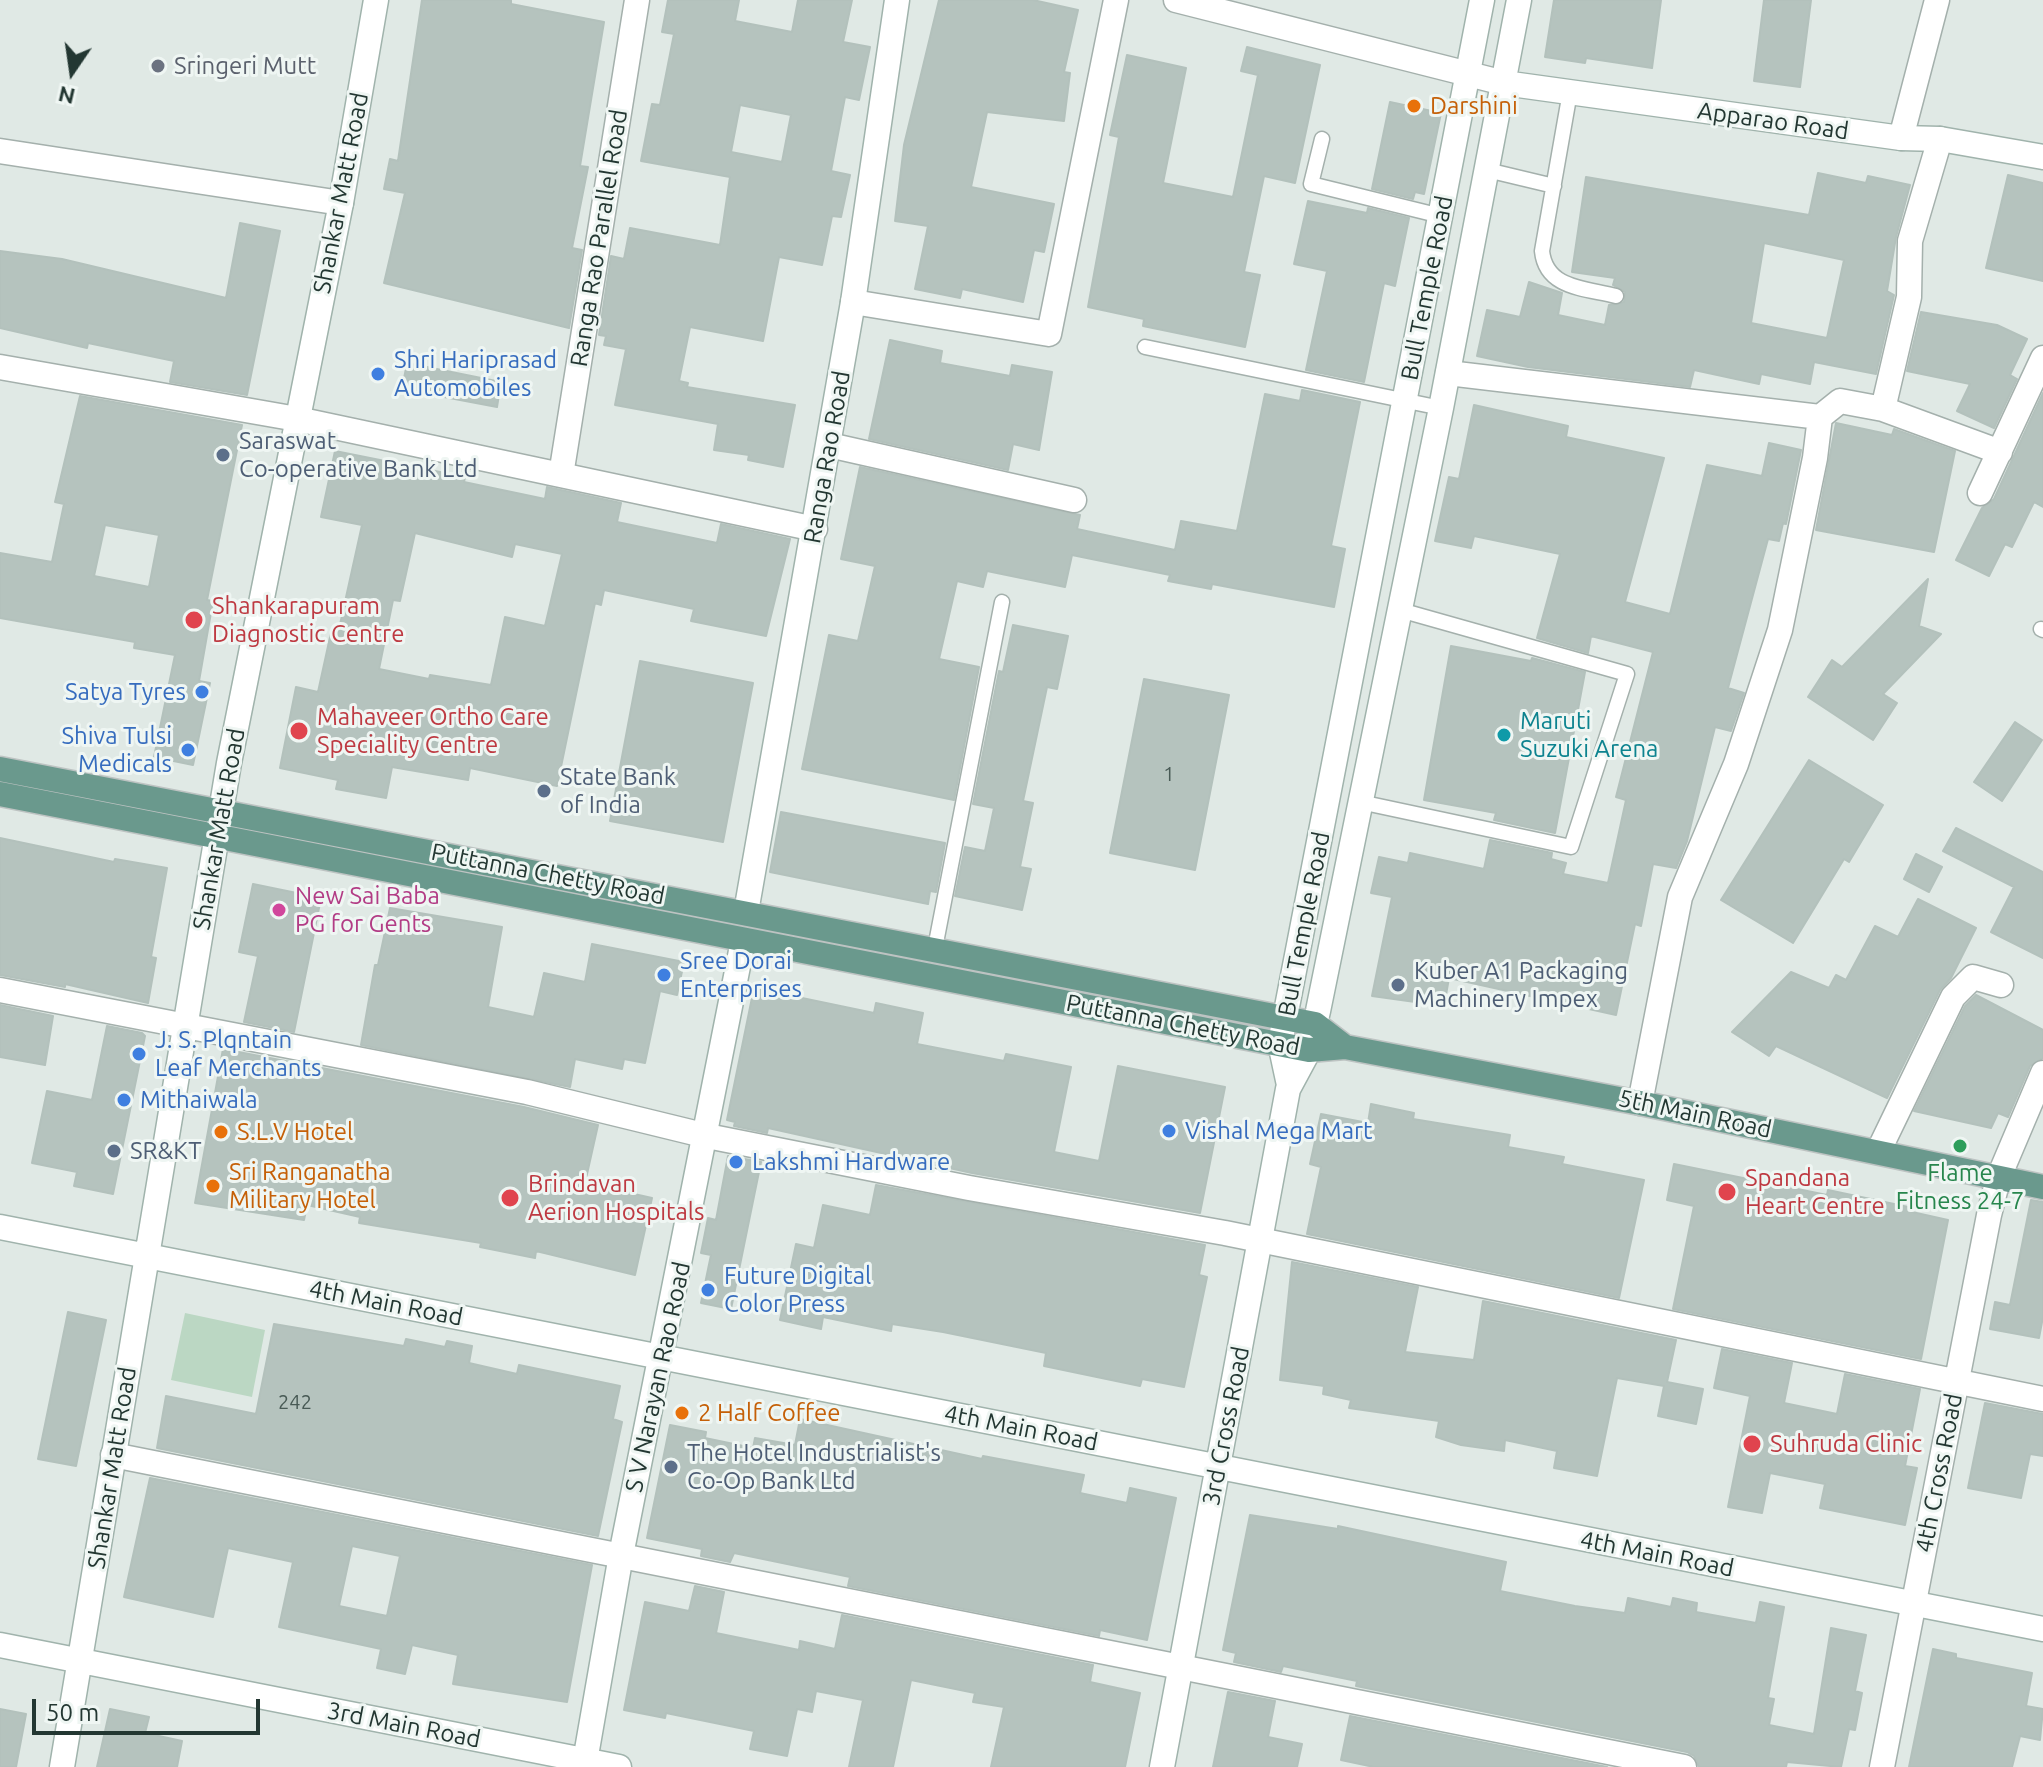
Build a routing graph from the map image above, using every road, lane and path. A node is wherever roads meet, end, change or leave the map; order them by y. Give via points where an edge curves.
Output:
1 (376, 0) edge
2 (637, 0) edge
3 (897, 0) edge
4 (1116, 0) edge
5 (1176, 0) edge
6 (1482, 0) edge
7 (1519, 0) edge
8 (1937, 0) edge
9 (1468, 75) junction
10 (1504, 83) junction
11 (1570, 92) junction
12 (1901, 138) junction
13 (1322, 139) dead end
14 (1940, 139) junction
15 (0, 151) edge
16 (2043, 157) edge
17 (1487, 170) junction
18 (1554, 186) junction
19 (341, 203) junction
20 (1441, 216) junction
21 (1616, 296) dead end
22 (853, 302) junction
23 (1145, 347) dead end
24 (2043, 358) edge
25 (0, 367) edge
26 (1448, 373) junction
27 (1405, 401) junction
28 (1441, 408) junction
29 (1883, 409) junction
30 (1820, 417) junction
31 (297, 419) junction
32 (829, 445) junction
33 (2000, 452) junction
34 (561, 475) junction
35 (1980, 493) dead end
36 (1074, 500) dead end
37 (815, 529) junction
38 (1002, 602) dead end
39 (1400, 610) junction
40 (0, 769) edge
41 (0, 794) edge
42 (1360, 802) junction
43 (221, 811) junction
44 (218, 838) junction
45 (746, 912) junction
46 (743, 941) junction
47 (935, 948) junction
48 (2001, 985) dead end
49 (0, 990) edge
50 (187, 1024) junction
51 (1315, 1024) junction
52 (1282, 1032) junction
53 (1345, 1047) junction
54 (1309, 1050) junction
55 (2043, 1073) edge
56 (1289, 1085) junction
57 (1640, 1103) junction
58 (707, 1136) junction
59 (1878, 1152) junction
60 (1998, 1179) junction
61 (2043, 1187) edge
62 (0, 1227) edge
63 (1262, 1241) junction
64 (148, 1255) junction
65 (662, 1358) junction
66 (1956, 1382) junction
67 (2043, 1399) edge
68 (113, 1455) junction
69 (1218, 1467) junction
70 (621, 1555) junction
71 (1914, 1604) junction
72 (2043, 1629) edge
73 (0, 1645) edge
74 (81, 1662) junction
75 (1181, 1667) junction
76 (584, 1764) edge
77 (62, 1767) edge
78 (619, 1767) edge
79 (1162, 1767) edge
80 (1684, 1767) edge
81 (1882, 1767) edge

1 - 19 street, Shankar Matt Road
2 - 34 street, Ranga Rao Parallel Road
3 - 22 street, Ranga Rao Road
4 - 22 street via 1049,334
5 - 9 street, Apparao Road
6 - 9 street, Bull Temple Road
7 - 10 street, Bull Temple Road
8 - 12 street
9 - 10 street, Apparao Road
9 - 20 street, Bull Temple Road
10 - 11 street, Apparao Road
10 - 17 street, Bull Temple Road
11 - 12 street, Apparao Road
11 - 18 lane
12 - 14 street, Apparao Road
13 - 20 lane via 1311,184
14 - 16 street, Apparao Road
14 - 29 street via 1910,241 1909,297
15 - 19 street
17 - 18 lane
17 - 26 street, Bull Temple Road
18 - 21 lane via 1542,251 1548,273 1558,282
19 - 31 street, Shankar Matt Road
20 - 27 street, Bull Temple Road
22 - 32 street, Ranga Rao Road
23 - 27 lane
24 - 33 street
25 - 31 street
26 - 28 street, Bull Temple Road
26 - 30 street
27 - 28 lane
27 - 52 street, Bull Temple Road
28 - 39 street, Bull Temple Road
29 - 30 street via 1840,401
29 - 33 street
30 - 57 street via 1780,630 1736,764 1680,897
31 - 34 street
31 - 43 street, Shankar Matt Road
32 - 36 street
32 - 37 street, Ranga Rao Road
33 - 35 street
34 - 37 street
37 - 45 street, Ranga Rao Road
38 - 47 lane
39 - 42 street, Bull Temple Road
39 - 42 lane via 1627,674 1571,847
40 - 43 main road, Puttanna Chetty Road
41 - 44 main road, Puttanna Chetty Road
42 - 51 street, Bull Temple Road
43 - 44 street, Shankar Matt Road
43 - 45 main road, Puttanna Chetty Road
44 - 46 main road, Puttanna Chetty Road
44 - 50 street, Shankar Matt Road
45 - 47 main road, Puttanna Chetty Road
46 - 52 main road, Puttanna Chetty Road
46 - 58 street, S V Narayan Rao Road
47 - 52 main road, Puttanna Chetty Road
48 - 59 street via 1973,977 1953,997
49 - 50 street
50 - 58 street via 527,1092
50 - 64 street, Shankar Matt Road
51 - 52 main road, Puttanna Chetty Road
51 - 53 main road, Puttanna Chetty Road
51 - 54 street, Bull Temple Road
52 - 54 main road, Puttanna Chetty Road
52 - 56 street, Bull Temple Road
53 - 54 main road, Puttanna Chetty Road
53 - 57 main road, 5th Main Road
54 - 56 street, Bull Temple Road
55 - 60 street, 4th Cross Road
56 - 63 street, 3rd Cross Road
57 - 59 main road, 5th Main Road
58 - 63 street
58 - 65 street, S V Narayan Rao Road
59 - 60 main road, 5th Main Road
60 - 61 main road, 5th Main Road
60 - 66 street, 4th Cross Road
62 - 64 street, 4th Main Road
63 - 66 street
63 - 69 street, 3rd Cross Road
64 - 65 street, 4th Main Road
64 - 68 street, Shankar Matt Road
65 - 69 street, 4th Main Road
65 - 70 street, S V Narayan Rao Road
66 - 67 street
66 - 71 street, 4th Cross Road
68 - 70 street
68 - 74 street, Shankar Matt Road
69 - 71 street, 4th Main Road
69 - 75 street, 3rd Cross Road
70 - 75 street
70 - 76 street, S V Narayan Rao Road
71 - 72 street, 4th Main Road
71 - 81 street, 4th Cross Road
73 - 74 street, 3rd Main Road
74 - 76 street, 3rd Main Road
74 - 77 street, Shankar Matt Road
75 - 79 street, 3rd Cross Road
75 - 80 street
76 - 78 street, 3rd Main Road

